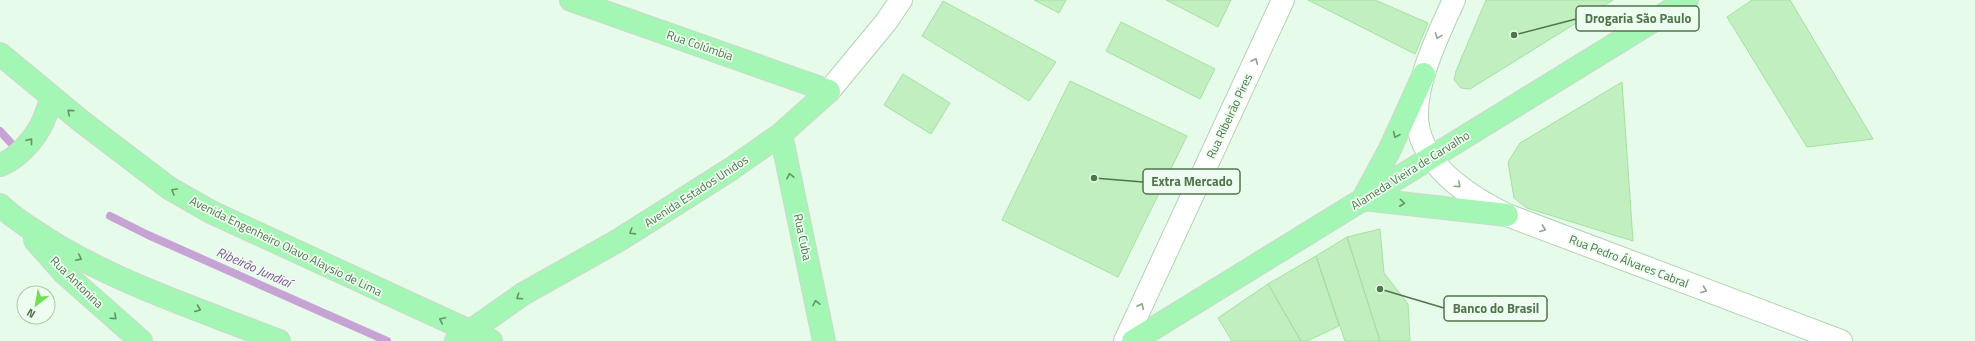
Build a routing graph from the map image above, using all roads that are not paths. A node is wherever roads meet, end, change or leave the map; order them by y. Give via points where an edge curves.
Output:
1 (571, 0) edge
2 (901, 0) edge
3 (1283, 0) edge
4 (1454, 0) edge
5 (1687, 0) edge
6 (0, 54) edge
7 (1424, 74) junction
8 (829, 90) junction
9 (52, 96) junction
10 (781, 134) junction
11 (1431, 158) junction
12 (0, 165) edge
13 (1363, 199) junction
14 (0, 205) edge
15 (1507, 215) junction
16 (17, 220) junction
17 (462, 336) edge
18 (141, 341) edge
19 (279, 341) edge
20 (490, 341) edge
21 (824, 341) edge
22 (1125, 341) edge
23 (1133, 341) edge
24 (1841, 341) edge

1 - 8 main road, Rua Colúmbia
2 - 8 street, Avenida Estados Unidos via 886,22
22 -> 3 street, Rua Ribeirão Pires
4 -> 7 street, Rua Pedro Álvares Cabral
5 - 11 main road, Alameda Vieira de Carvalho
6 - 9 main road, Avenida Engenheiro Olavo Alaysio de Lima
7 - 11 street, Rua Pedro Álvares Cabral via 1418,106 1419,131
7 -> 13 main road via 1390,149
8 - 10 main road, Avenida Estados Unidos
12 -> 9 main road via 23,150 39,129
17 -> 9 main road, Avenida Engenheiro Olavo Alaysio de Lima via 211,212 169,188
10 -> 17 main road, Avenida Estados Unidos via 725,174 619,240 523,294
21 -> 10 main road, Rua Cuba
11 - 13 main road, Alameda Vieira de Carvalho
11 -> 15 street, Rua Pedro Álvares Cabral via 1464,191
13 -> 15 main road
13 - 23 main road, Alameda Vieira de Carvalho
14 - 16 main road
15 -> 24 street, Rua Pedro Álvares Cabral
16 -> 18 main road, Rua Antonina via 64,273
16 -> 19 main road via 68,252 129,282
17 - 20 main road, Avenida Engenheiro Olavo Alaysio de Lima

